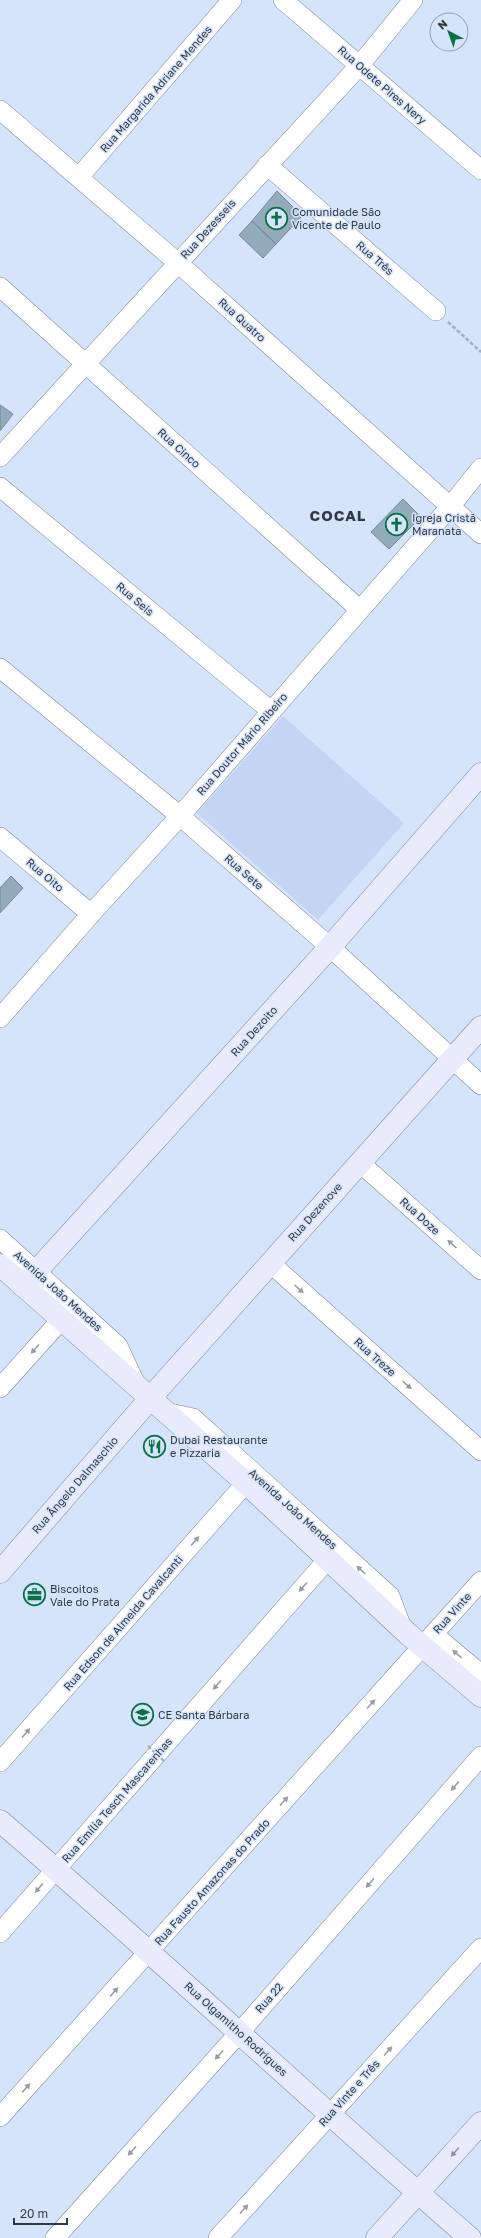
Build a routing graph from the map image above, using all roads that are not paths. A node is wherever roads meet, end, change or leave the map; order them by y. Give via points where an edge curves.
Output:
1 (232, 0) edge
2 (283, 0) edge
3 (413, 0) edge
4 (359, 66) junction
5 (0, 110) edge
6 (267, 165) junction
7 (481, 170) edge
8 (79, 177) junction
9 (178, 263) junction
10 (0, 287) edge
11 (436, 311) road end
12 (86, 365) junction
13 (0, 456) edge
14 (481, 468) edge
15 (0, 487) edge
16 (450, 507) junction
17 (481, 534) edge
18 (359, 609) junction
19 (0, 668) edge
20 (271, 712) junction
21 (481, 774) edge
22 (180, 816) junction
23 (0, 837) edge
24 (91, 914) junction
25 (330, 948) junction
26 (0, 1018) edge
27 (481, 1027) edge
28 (452, 1060) junction
29 (481, 1085) edge
30 (359, 1162) junction
31 (0, 1239) edge
32 (270, 1263) junction
33 (0, 1265) edge
34 (481, 1270) edge
35 (30, 1279) junction
36 (62, 1320) junction
37 (0, 1388) edge
38 (151, 1399) junction
39 (481, 1451) edge
40 (246, 1483) junction
41 (328, 1558) junction
42 (0, 1572) edge
43 (481, 1581) edge
44 (402, 1628) junction
45 (428, 1640) junction
46 (481, 1674) edge
47 (481, 1696) edge
48 (481, 1756) edge
49 (0, 1762) edge
50 (0, 1821) edge
51 (56, 1869) junction
52 (0, 1933) edge
53 (481, 1948) edge
54 (150, 1951) junction
55 (239, 2033) junction
56 (330, 2113) junction
57 (0, 2117) edge
58 (481, 2123) edge
59 (417, 2193) junction
60 (55, 2238) edge
61 (218, 2238) edge
62 (377, 2238) edge
63 (470, 2238) edge

1 - 8 street, Rua Margarida Adriane Mendes
2 - 4 street, Rua Odete Pires Nery
3 - 4 street, Rua Dezesseis
4 - 6 street, Rua Dezesseis
4 - 7 street, Rua Odete Pires Nery
5 - 8 street, Rua Quatro
6 - 9 street, Rua Dezesseis
6 - 11 street, Rua Três
8 - 9 street, Rua Quatro
9 - 12 street, Rua Dezesseis
9 - 16 street, Rua Quatro
10 - 12 street, Rua Cinco
12 - 13 street, Rua Dezesseis
12 - 18 street, Rua Cinco
14 - 16 street, Rua Doutor Mário Ribeiro
15 - 20 street, Rua Seis
16 - 17 street, Rua Quatro
16 - 18 street, Rua Doutor Mário Ribeiro
18 - 20 street, Rua Doutor Mário Ribeiro
19 - 22 street, Rua Sete
20 - 22 street, Rua Doutor Mário Ribeiro
21 - 25 street, Rua Dezoito
22 - 24 street, Rua Doutor Mário Ribeiro
22 - 25 street, Rua Sete
23 - 24 street, Rua Oito
24 - 26 street, Rua Doutor Mário Ribeiro
25 - 28 street, Rua Sete
25 - 35 street, Rua Dezoito
27 - 28 street, Rua Dezenove
28 - 29 street, Rua Sete
28 - 30 street, Rua Dezenove
30 - 32 street, Rua Dezenove
34 -> 30 street, Rua Doze
31 - 35 street, Avenida João Mendes
32 - 38 street, Rua Dezenove
32 -> 39 street, Rua Treze
33 - 35 street, Avenida João Mendes
35 - 36 street, Avenida João Mendes
35 - 38 street, Avenida João Mendes via 118,1346
36 -> 37 street
36 - 38 street, Avenida João Mendes
38 - 40 street, Avenida João Mendes
38 - 42 street, Rua Ângelo Dalmaschio
44 -> 38 street, Avenida João Mendes via 390,1596 193,1418
40 - 41 street, Avenida João Mendes
49 -> 40 street, Rua Edson de Almeida Cavalcanti
41 - 44 street, Avenida João Mendes
41 -> 51 street, Rua Emília Tesch Mascarenhas
43 - 45 street, Rua Vinte
44 - 45 street, Avenida João Mendes
46 -> 45 street, Avenida João Mendes
45 - 47 street, Avenida João Mendes
54 -> 45 street, Rua Fausto Amazonas do Prado
48 -> 55 street, Rua 22
50 - 51 street, Rua Olgamitho Rodrigues
51 -> 52 street, Rua Emília Tesch Mascarenhas
51 - 54 street, Rua Olgamitho Rodrigues
56 -> 53 street, Rua Vinte e Três
54 - 55 street, Rua Olgamitho Rodrigues
57 -> 54 street, Rua Fausto Amazonas do Prado
55 - 56 street, Rua Olgamitho Rodrigues
55 -> 60 street, Rua 22
56 - 59 street, Rua Olgamitho Rodrigues
61 -> 56 street, Rua Vinte e Três
58 -> 59 street
59 - 62 street
59 - 63 street, Rua Olgamitho Rodrigues

